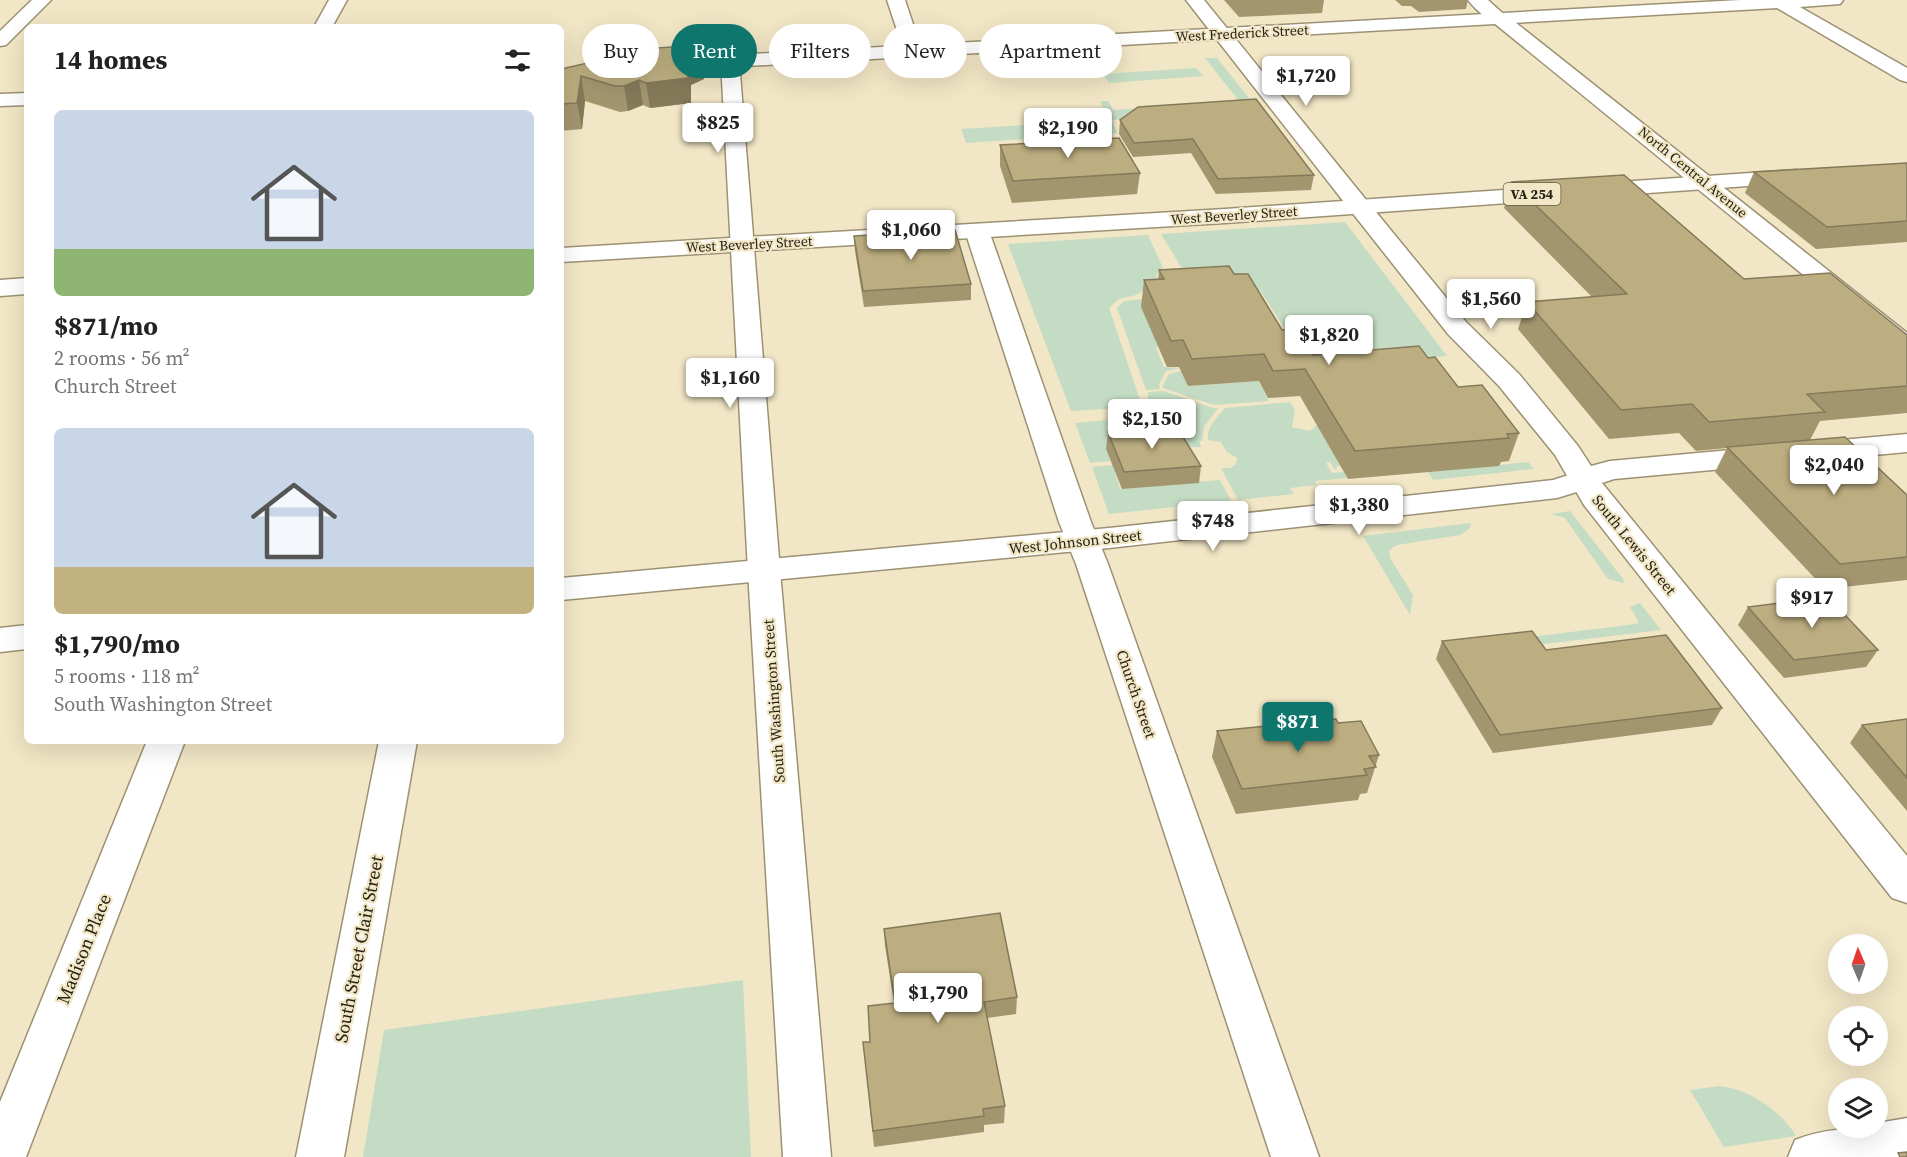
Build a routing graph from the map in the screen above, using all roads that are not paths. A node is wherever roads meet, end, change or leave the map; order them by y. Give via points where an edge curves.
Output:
1 (42, 0) edge
2 (338, 0) edge
3 (896, 0) edge
4 (1195, 0) edge
5 (1477, 0) edge
6 (1834, 0) edge
7 (1776, 2) edge
8 (1735, 3) edge
9 (1500, 19) junction
10 (325, 24) edge
11 (904, 24) edge
12 (1221, 33) junction
13 (0, 41) edge
14 (967, 48) edge
15 (883, 53) edge
16 (757, 60) edge
17 (1907, 76) edge
18 (731, 78) edge
19 (24, 99) edge
20 (0, 100) edge
21 (1812, 176) edge
22 (1704, 182) junction
23 (1359, 206) junction
24 (977, 231) junction
25 (742, 244) junction
26 (564, 255) edge
27 (24, 286) edge
28 (0, 288) edge
29 (1907, 346) edge
30 (1907, 443) edge
31 (1585, 479) junction
32 (1082, 541) junction
33 (764, 571) junction
34 (564, 589) edge
35 (24, 637) edge
36 (0, 639) edge
37 (165, 744) edge
38 (397, 744) edge
39 (1907, 886) edge
40 (1907, 1142) edge
41 (2, 1157) edge
42 (320, 1157) edge
43 (807, 1157) edge
44 (1295, 1157) edge
45 (1812, 1157) edge

1 - 13 main road
2 - 10 main road
3 - 11 main road
4 - 12 main road, South Lewis Street
5 - 9 main road, North Central Avenue
6 - 7 main road, West Frederick Street
7 - 8 main road, West Frederick Street
7 - 17 main road
8 - 9 main road, West Frederick Street
9 - 12 main road, West Frederick Street
9 - 22 main road, North Central Avenue
12 - 14 main road, West Frederick Street
12 - 23 main road, South Lewis Street
15 - 16 main road, West Frederick Street
18 - 25 main road, South Washington Street
19 - 20 main road
21 - 22 main road, West Beverley Street / VA 254
22 - 23 main road, West Beverley Street / VA 254
22 - 29 main road, North Central Avenue
23 - 24 main road, West Beverley Street / VA 254
23 - 31 main road, South Lewis Street via 1457,328 1509,380
24 - 25 main road, West Beverley Street / VA 254
24 - 32 main road, Church Street
25 - 26 main road, West Beverley Street / VA 254
25 - 33 main road, South Washington Street
27 - 28 main road
30 - 31 main road, West Johnson Street via 1610,470
31 - 32 main road, West Johnson Street via 1557,489
31 - 39 main road, South Lewis Street via 1595,498
32 - 33 main road, West Johnson Street
32 - 44 main road, Church Street
33 - 34 main road, West Johnson Street
33 - 43 main road, South Washington Street
35 - 36 main road
37 - 41 main road, Madison Place
38 - 42 main road, South Street Clair Street
40 - 45 main road

